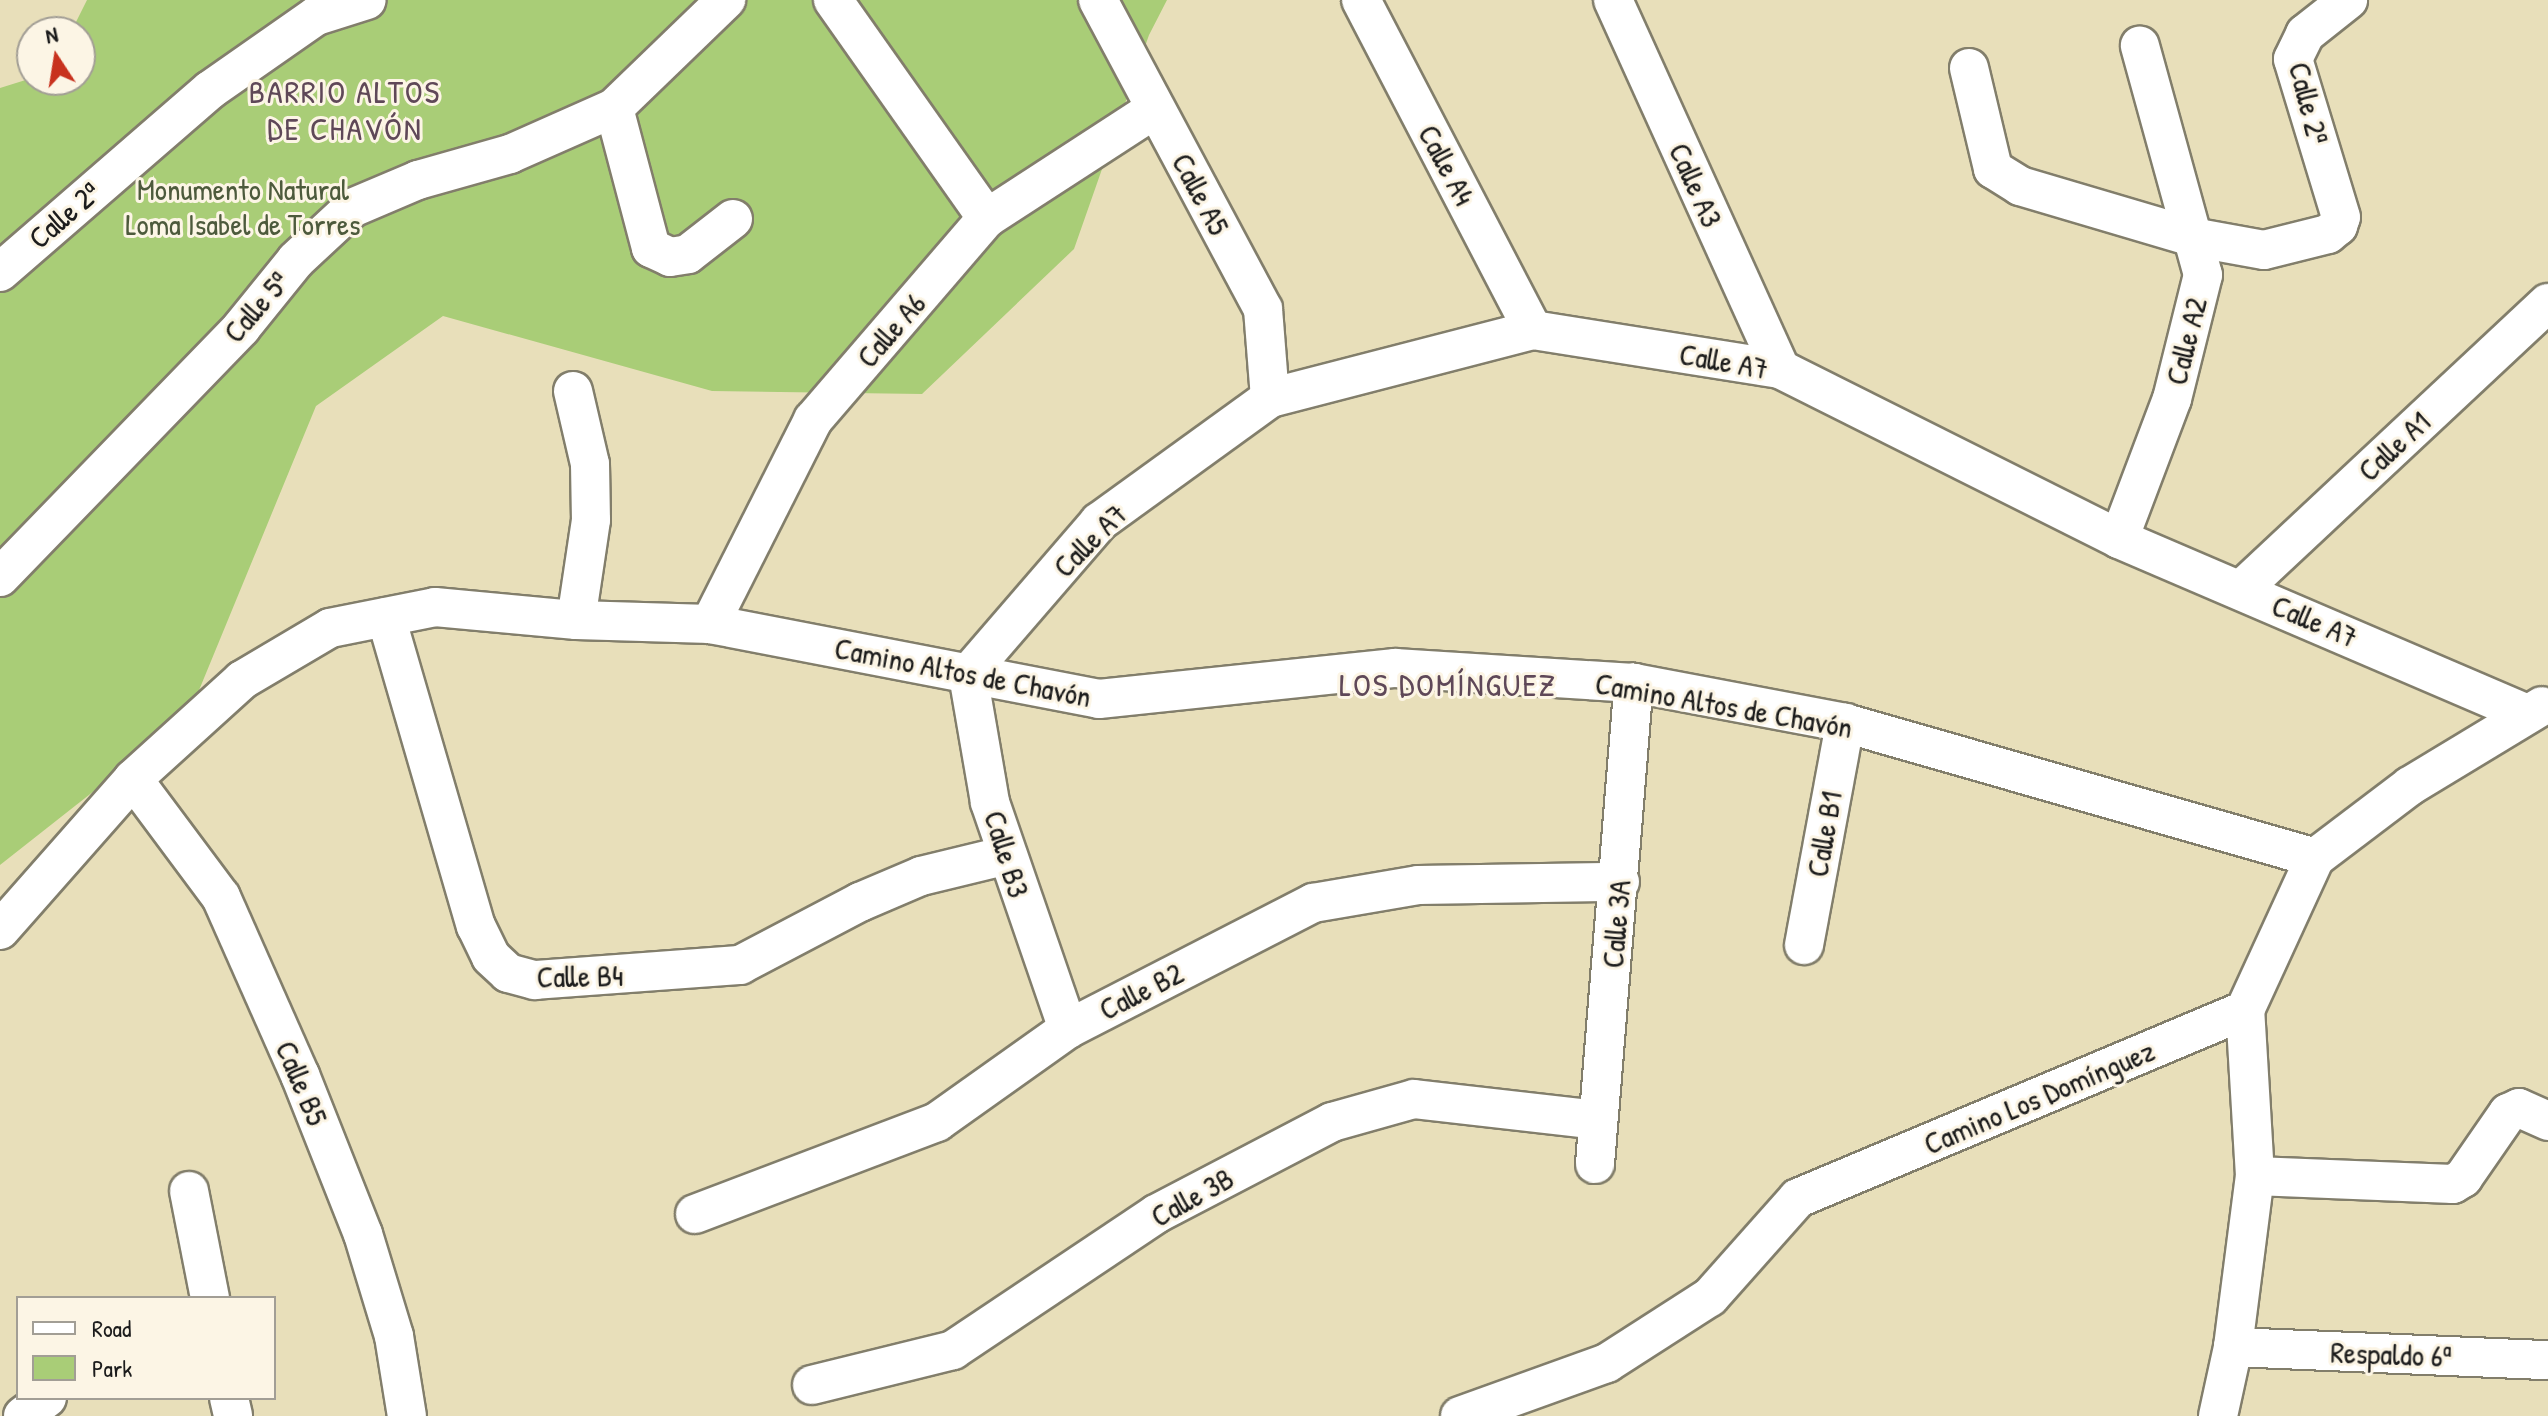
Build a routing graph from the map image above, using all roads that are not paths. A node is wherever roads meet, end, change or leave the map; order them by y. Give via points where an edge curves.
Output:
1 (367, 0) edge
2 (726, 0) edge
3 (833, 0) edge
4 (1098, 0) edge
5 (1361, 0) edge
6 (1613, 0) edge
7 (2348, 0) edge
8 (2140, 46) dead end
9 (1969, 68) dead end
10 (614, 108) junction
11 (1155, 109) junction
12 (987, 218) junction
13 (733, 219) dead end
14 (2192, 237) junction
15 (0, 272) edge
16 (2548, 303) edge
17 (1533, 330) junction
18 (1780, 369) junction
19 (573, 391) dead end
20 (1270, 398) junction
21 (2119, 539) junction
22 (0, 577) edge
23 (2241, 590) junction
24 (386, 617) junction
25 (576, 620) junction
26 (710, 624) junction
27 (968, 674) junction
28 (1634, 683) junction
29 (2536, 708) edge
30 (1845, 723) junction
31 (133, 779) junction
32 (1007, 855) junction
33 (2315, 858) junction
34 (1620, 882) junction
35 (0, 930) edge
36 (1804, 945) dead end
37 (2245, 1010) junction
38 (1068, 1029) junction
39 (1598, 1120) junction
40 (2548, 1121) edge
41 (1595, 1164) dead end
42 (2255, 1176) junction
43 (189, 1191) dead end
44 (695, 1214) dead end
45 (210, 1296) edge
46 (2233, 1347) junction
47 (2548, 1360) edge
48 (812, 1385) dead end
49 (44, 1400) edge
50 (23, 1416) edge
51 (407, 1416) edge
52 (1460, 1416) edge
53 (2218, 1416) edge

1 - 15 street, Calle 2ª via 316,16 210,90
2 - 10 street
3 - 12 street
4 - 11 street, Calle A5
5 - 17 street, Calle A4
6 - 18 street, Calle A3
7 - 14 street, Calle 2ª via 2305,34 2293,59 2341,217 2338,226 2328,234 2264,250
8 - 14 street, Calle A2
9 - 14 street via 1993,169 2020,186
10 - 13 street via 651,248 670,257 688,254
10 - 22 street, Calle 5ª via 510,154 418,180 352,208 296,260 241,328
11 - 12 street, Calle A6
11 - 20 street, Calle A5 via 1263,309
12 - 26 street, Calle A6 via 813,420
14 - 21 street, Calle A2 via 2203,275 2172,399
16 - 23 street, Calle A1
17 - 18 street, Calle A7
17 - 20 street, Calle A7
18 - 21 street, Calle A7
19 - 25 street via 590,464 591,520
20 - 27 street, Calle A7 via 1099,522
21 - 23 street, Calle A7
23 - 29 street, Calle A7
24 - 25 street, Camino Altos de Chavón via 435,607
24 - 31 street, Camino Altos de Chavón via 330,628 242,680
24 - 32 street, Calle B4 via 476,926 491,957 508,973 535,980 740,965 921,876
25 - 26 street, Camino Altos de Chavón
26 - 27 street, Camino Altos de Chavón
27 - 28 street, Camino Altos de Chavón via 1099,699 1395,668
27 - 32 street, Calle B3 via 990,802
28 - 30 street, Camino Altos de Chavón
28 - 34 street, Calle 3A
29 - 33 street via 2410,786
30 - 33 street, Camino Altos de Chavón
30 - 36 street, Calle B1
31 - 35 street, Camino Altos de Chavón
31 - 51 street, Calle B5 via 221,897 300,1075 363,1234 394,1336
32 - 38 street, Calle B3
33 - 37 street
34 - 38 street, Calle B2 via 1418,885 1313,903
34 - 39 street, Calle 3A
37 - 42 street
37 - 52 street, Camino Los Domínguez via 1798,1198 1710,1297 1607,1363
38 - 44 street, Calle B2 via 937,1122
39 - 41 street, Calle 3A
39 - 48 street, Calle 3B via 1414,1099 1332,1122 1156,1214 953,1350
40 - 42 street via 2519,1108 2508,1113 2463,1178 2453,1184
42 - 46 street
43 - 45 street
46 - 47 street, Respaldo 6ª
46 - 53 street
49 - 50 street

